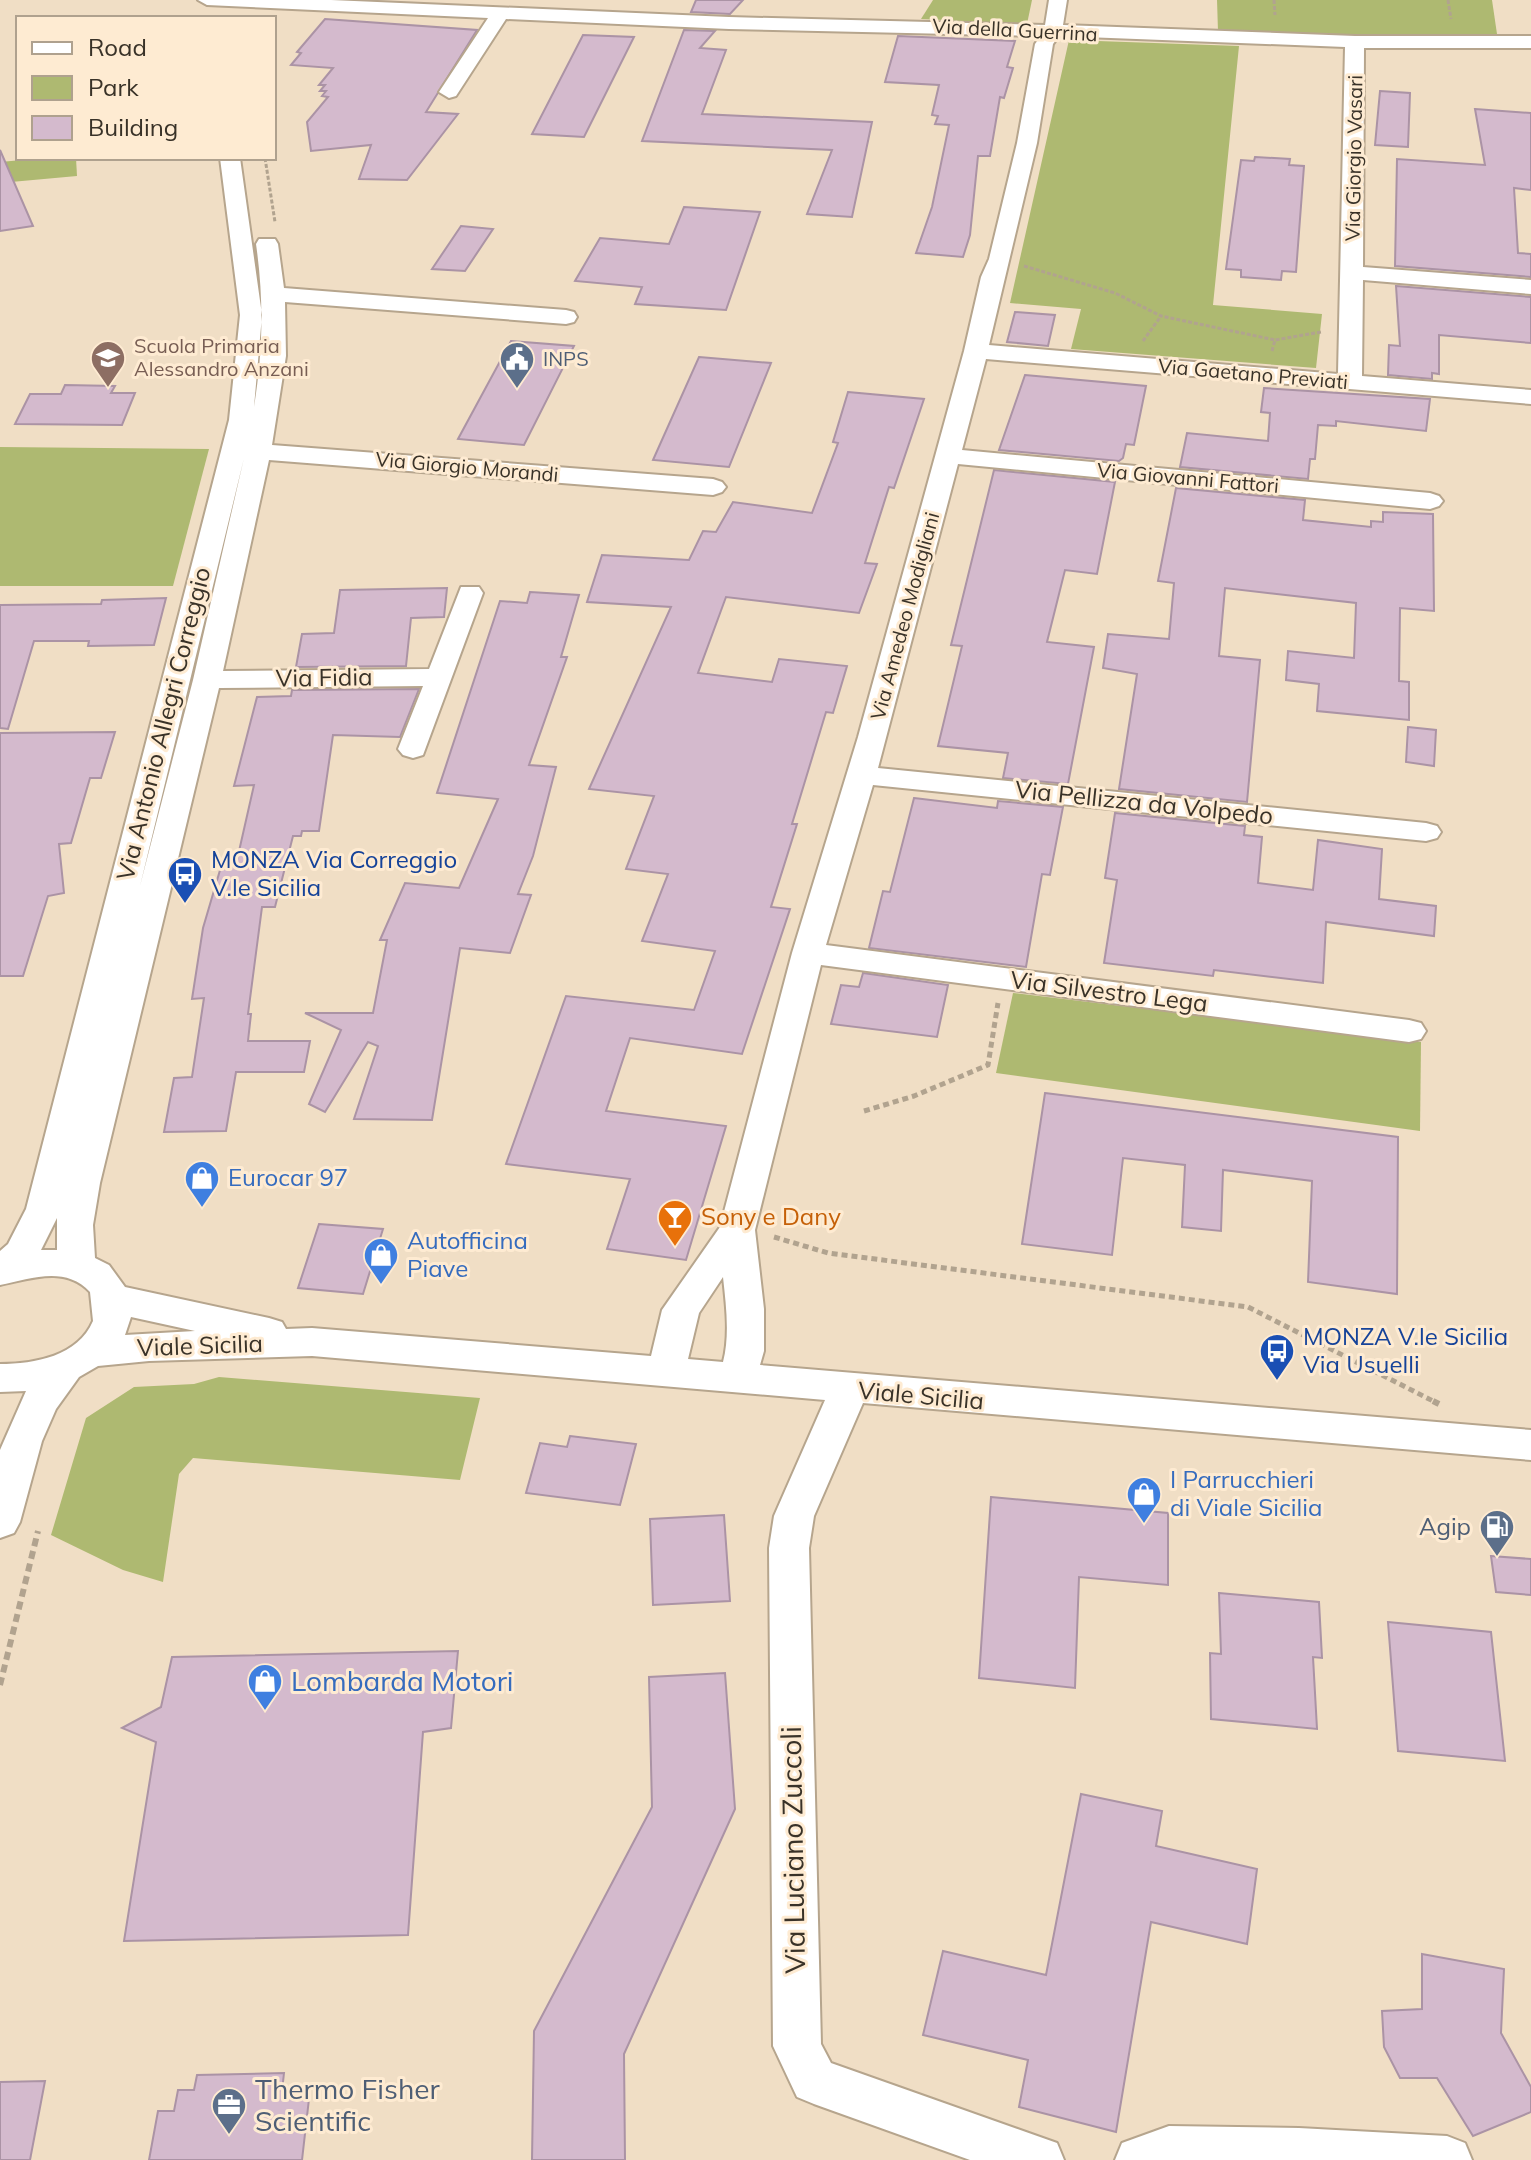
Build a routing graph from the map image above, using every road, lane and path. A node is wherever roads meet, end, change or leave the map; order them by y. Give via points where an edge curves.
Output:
1 (209, 0) edge
2 (225, 0) edge
3 (792, 0) edge
4 (1058, 0) edge
5 (546, 8) edge
6 (500, 14) junction
7 (773, 24) junction
8 (1053, 32) junction
9 (1355, 42) junction
10 (1531, 42) edge
11 (449, 92) dead end
12 (230, 160) edge
13 (253, 160) edge
14 (1000, 259) junction
15 (1352, 273) junction
16 (1531, 287) edge
17 (274, 294) junction
18 (566, 317) dead end
19 (1351, 327) junction
20 (1275, 340) junction
21 (976, 351) junction
22 (1267, 375) junction
23 (1350, 382) junction
24 (1531, 397) edge
25 (238, 450) junction
26 (947, 456) junction
27 (713, 487) dead end
28 (1430, 501) dead end
29 (470, 593) dead end
30 (440, 677) junction
31 (207, 680) junction
32 (413, 749) dead end
33 (862, 775) junction
34 (1426, 832) dead end
35 (808, 953) junction
36 (1001, 979) junction
37 (1409, 1031) dead end
38 (864, 1111) dead end
39 (737, 1230) junction
40 (79, 1267) junction
41 (0, 1272) edge
42 (112, 1297) junction
43 (312, 1342) junction
44 (76, 1361) junction
45 (666, 1373) junction
46 (0, 1378) edge
47 (737, 1380) junction
48 (849, 1390) junction
49 (1473, 1440) junction
50 (1531, 1445) edge
51 (0, 1522) edge
52 (39, 1526) dead end
53 (0, 1685) edge
54 (1039, 2160) edge
55 (1140, 2160) edge
56 (1447, 2160) edge

1 - 2 street, Via della Guerrina
2 - 6 street, Via della Guerrina
3 - 7 street
4 - 8 street, Via Amedeo Modigliani
5 - 6 street, Via della Guerrina
5 - 7 street, Via della Guerrina
6 - 11 street
7 - 8 street, Via della Guerrina
8 - 9 street, Via della Guerrina
8 - 14 street, Via Amedeo Modigliani via 1044,44
9 - 10 street, Via della Guerrina
9 - 15 street, Via Giorgio Vasari
12 - 25 street, Via Antonio Allegri Correggio via 251,315
13 - 17 street, Via Antonio Allegri Correggio
14 - 20 path via 1115,293 1161,316
14 - 21 street, Via Amedeo Modigliani
15 - 16 street, Via Giorgio Vasari
15 - 19 street, Via Giorgio Vasari
17 - 18 street
17 - 25 street, Via Antonio Allegri Correggio via 272,371
19 - 20 path
19 - 23 street, Via Giorgio Vasari
20 - 22 path
21 - 22 street, Via Gaetano Previati
21 - 26 street, Via Amedeo Modigliani
22 - 23 street, Via Gaetano Previati
23 - 24 street, Via Gaetano Previati
25 - 27 street, Via Giorgio Morandi
25 - 31 street, Via Antonio Allegri Correggio
25 - 41 street, Via Antonio Allegri Correggio via 44,1209 22,1252
26 - 28 street, Via Giovanni Fattori
26 - 33 street, Via Amedeo Modigliani
29 - 30 street
30 - 31 street, Via Fidia
30 - 32 street
31 - 40 street, Via Antonio Allegri Correggio via 76,1211
33 - 34 street, Via Pellizza da Volpedo
33 - 35 street, Via Amedeo Modigliani
35 - 36 street, Via Silvestro Lega
35 - 39 street, Via Amedeo Modigliani
36 - 37 street, Via Silvestro Lega
36 - 38 path via 988,1065
39 - 45 street, Via Amedeo Modigliani via 681,1310
39 - 47 street, Via Amedeo Modigliani via 745,1351
39 - 49 path via 828,1253 1248,1307 1435,1399
40 - 41 street via 39,1262
40 - 42 street via 99,1278
42 - 43 street, Viale Sicilia
42 - 44 street via 109,1328
43 - 44 street, Viale Sicilia via 149,1347
43 - 45 street, Viale Sicilia
44 - 46 street, Viale Sicilia via 34,1378
44 - 51 street via 45,1392 31,1416
45 - 47 street, Viale Sicilia
47 - 48 street, Viale Sicilia
48 - 49 street, Viale Sicilia
48 - 54 street, Via Luciano Zuccoli via 794,1516 789,1548 797,2046 814,2081
49 - 50 street, Viale Sicilia
52 - 53 path
55 - 56 street via 1169,2150

